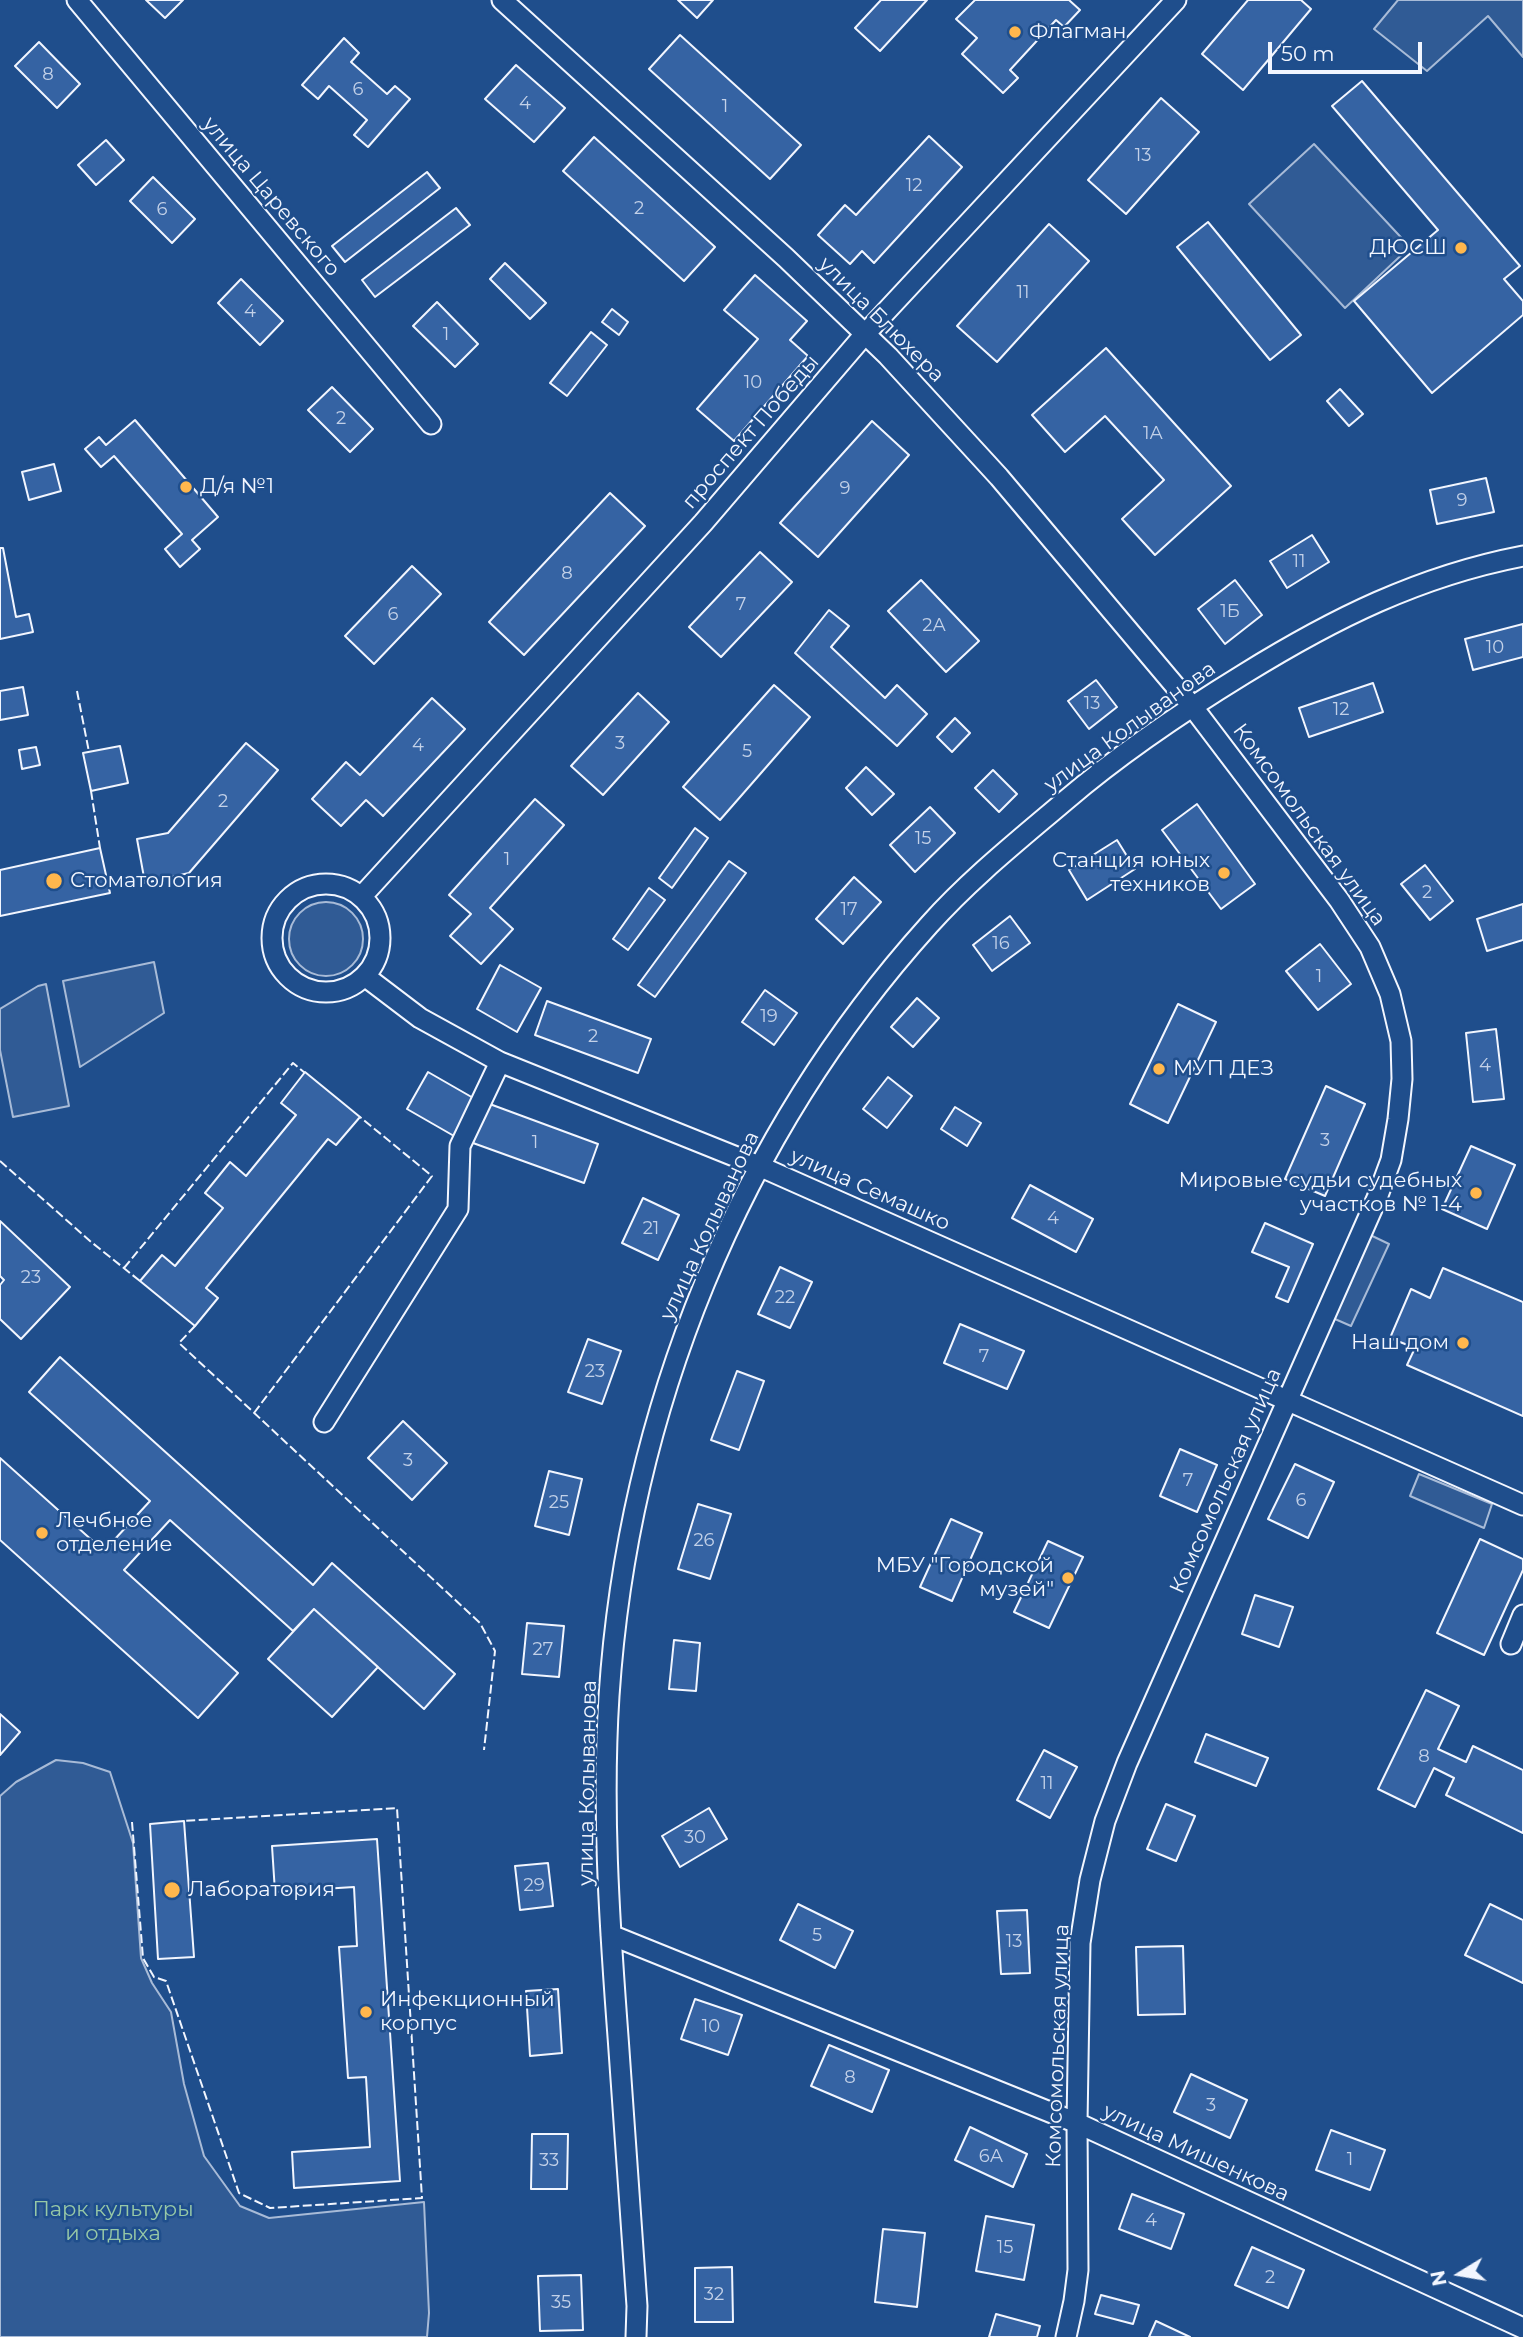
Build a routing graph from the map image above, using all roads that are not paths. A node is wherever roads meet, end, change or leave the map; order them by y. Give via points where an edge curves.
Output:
1 (77, 0) edge
2 (502, 0) edge
3 (1176, 0) edge
4 (866, 334) junction
5 (431, 424) dead end
6 (1523, 556) edge
7 (1192, 706) junction
8 (362, 896) junction
9 (366, 976) junction
10 (500, 1062) junction
11 (759, 1166) junction
12 (1287, 1400) junction
13 (324, 1422) dead end
14 (1523, 1505) edge
15 (1523, 1615) edge
16 (1511, 1644) dead end
17 (611, 1935) junction
18 (1077, 2123) junction
19 (1523, 2328) edge
20 (636, 2337) edge
21 (1066, 2337) edge

1 - 5 street, улица Царевского
2 - 4 street, улица Блюхера
3 - 4 street, проспект Победы
4 - 7 street, улица Блюхера via 999,477
4 - 8 street, проспект Победы via 703,523
6 - 7 street, улица Колыванова via 1426,582 1351,612
7 - 11 street, улица Колыванова via 1098,773 932,921 876,986 820,1065
7 - 12 street, Комсомольская улица via 1370,947 1390,994 1401,1041 1402,1079 1391,1160
8 - 9 street via 380,927 375,962
8 - 9 street via 329,883 295,892 282,905 271,939 284,972 306,988 332,992
9 - 10 street, улица Семашко via 420,1018
10 - 11 street, улица Семашко
10 - 13 street via 460,1146 458,1209
11 - 12 street, улица Семашко
11 - 17 street, улица Колыванова via 701,1291 664,1392 637,1496 619,1597 609,1696
12 - 14 street, улица Семашко
12 - 18 street, Комсомольская улица via 1105,1821 1080,1943
15 - 16 street
17 - 18 street, улица Мишенкова
17 - 20 street, улица Колыванова
18 - 19 street, улица Мишенкова
18 - 21 street, Комсомольская улица via 1078,2270

